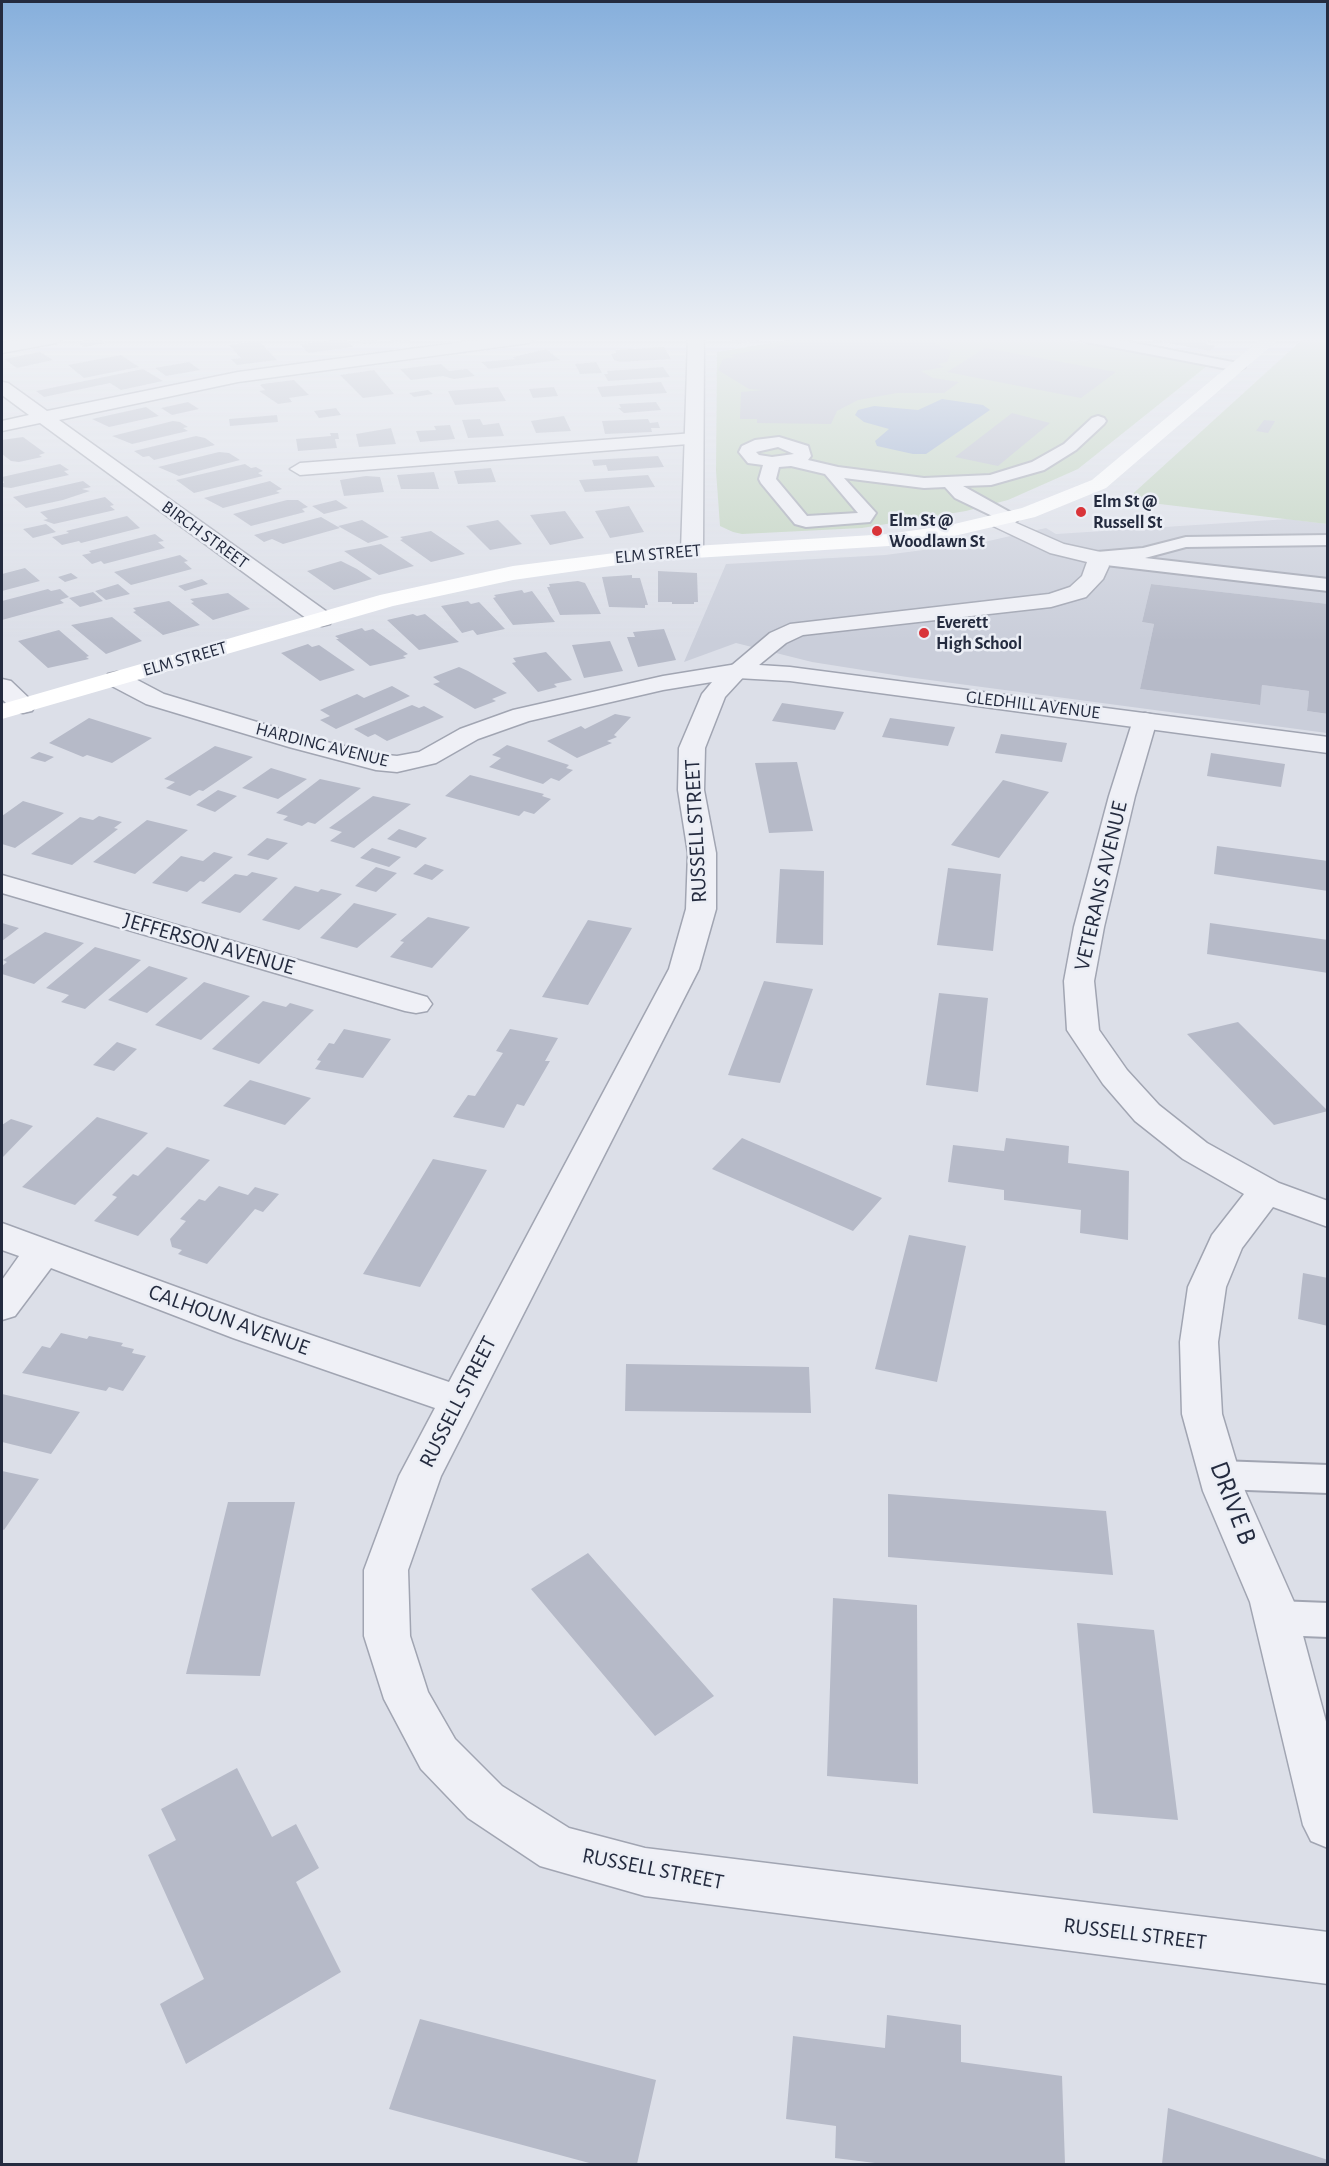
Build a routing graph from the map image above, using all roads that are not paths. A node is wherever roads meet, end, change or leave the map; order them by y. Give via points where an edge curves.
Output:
1 (73, 439) edge
2 (693, 439) edge
3 (694, 439) edge
4 (1079, 439) edge
5 (1152, 439) edge
6 (791, 461) junction
7 (772, 462) junction
8 (300, 469) dead end
9 (832, 470) junction
10 (951, 483) junction
11 (1003, 520) junction
12 (1328, 540) edge
13 (692, 551) junction
14 (1097, 558) junction
15 (1328, 585) edge
16 (322, 619) junction
17 (737, 671) junction
18 (117, 679) junction
19 (2, 686) edge
20 (12, 709) edge
21 (1145, 720) junction
22 (1328, 745) edge
23 (2, 884) edge
24 (416, 1004) dead end
25 (1266, 1191) junction
26 (1328, 1215) edge
27 (2, 1236) edge
28 (43, 1251) junction
29 (2, 1306) edge
30 (458, 1400) junction
31 (1220, 1475) junction
32 (1328, 1479) edge
33 (1277, 1618) junction
34 (1328, 1620) edge
35 (1328, 1824) edge
36 (1328, 1958) edge

1 - 16 street, BIRCH STREET
2 - 8 street
3 - 13 street
4 - 10 lane via 1038,466 991,480
5 - 11 main road, ELM STREET via 1099,484 1060,502
6 - 7 lane
6 - 7 lane via 803,456 802,448 779,442 748,448 754,459
6 - 9 lane
7 - 9 lane via 767,479 801,520 812,523 864,518 867,513
9 - 10 lane
10 - 11 lane via 961,494
11 - 13 main road, ELM STREET via 889,540
11 - 14 street via 1057,549
12 - 14 lane via 1186,542 1143,553
13 - 16 main road, ELM STREET via 594,560 513,573 417,593
14 - 15 lane
14 - 17 street, RUSSELL STREET via 1098,566 1088,584 1068,596 803,628 778,638
16 - 18 main road, ELM STREET
17 - 18 street, HARDING AVENUE via 530,713 469,734 427,758 396,764 298,742 154,699
17 - 21 street, GLEDHILL AVENUE via 779,672
17 - 30 street, RUSSELL STREET via 714,694 692,748 691,790 702,853 701,909 684,969
18 - 20 main road, ELM STREET
19 - 20 street
21 - 22 street, GLEDHILL AVENUE
21 - 25 street, VETERANS AVENUE via 1089,927 1079,981 1083,1030 1114,1077 1147,1113 1195,1151
23 - 24 street, JEFFERSON AVENUE
25 - 26 street, VETERANS AVENUE
25 - 31 street, DRIVE B via 1225,1244 1207,1287 1199,1342 1202,1414
27 - 28 street, CALHOUN AVENUE
28 - 29 street
28 - 30 street, CALHOUN AVENUE via 247,1328
30 - 36 street, RUSSELL STREET via 420,1476 386,1570 387,1636 407,1699 438,1754 484,1802 549,1844 645,1872
31 - 32 lane
31 - 33 street, DRIVE B
33 - 34 lane
33 - 35 street, DRIVE B

